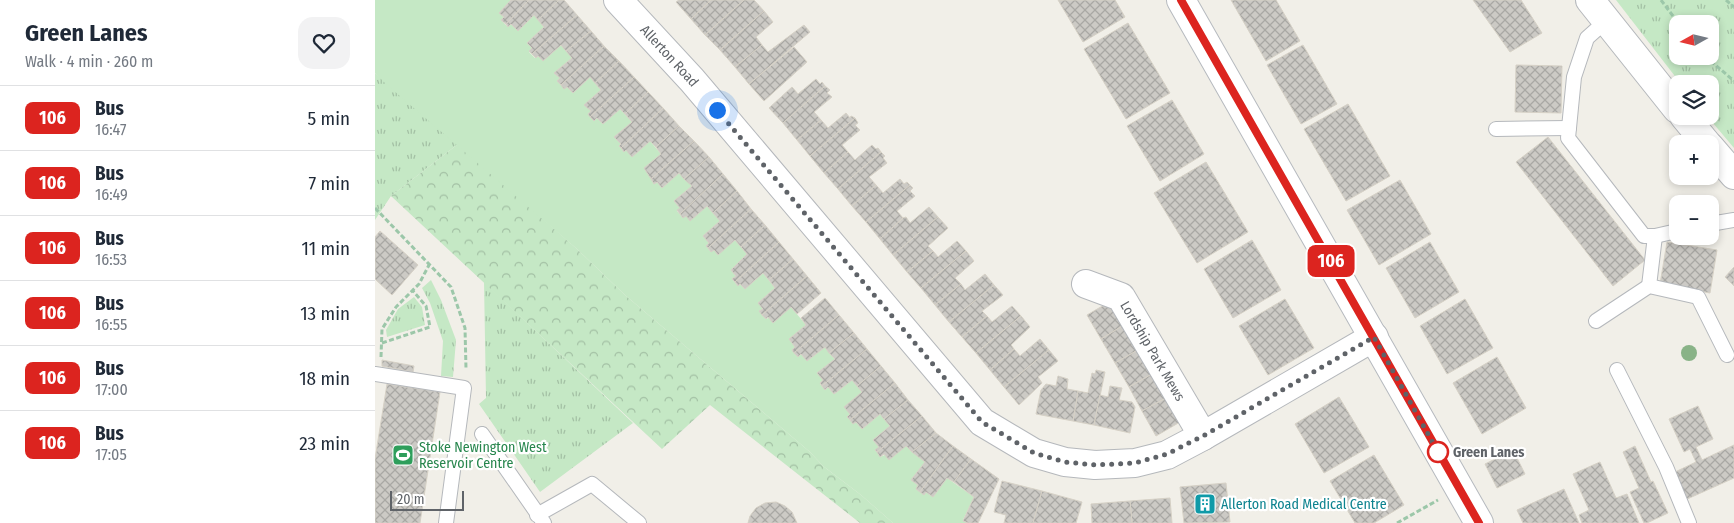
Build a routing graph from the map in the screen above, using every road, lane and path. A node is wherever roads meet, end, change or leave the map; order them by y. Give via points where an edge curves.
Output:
1 (618, 0) edge
2 (1181, 0) edge
3 (1661, 0) edge
4 (1726, 0) edge
5 (1734, 7) edge
6 (1598, 11) edge
7 (1672, 15) edge
8 (1715, 65) edge
9 (1734, 81) edge
10 (1669, 99) edge
11 (1691, 125) edge
12 (1569, 128) junction
13 (1496, 130) dead end
14 (1699, 135) edge
15 (1719, 158) edge
16 (1734, 175) edge
17 (375, 208) edge
18 (1734, 220) edge
19 (1719, 222) edge
20 (1669, 233) edge
21 (1655, 236) junction
22 (429, 264) junction
23 (1086, 284) dead end
24 (1649, 286) junction
25 (413, 290) junction
26 (1597, 321) dead end
27 (1374, 337) junction
28 (382, 342) junction
29 (1727, 355) dead end
30 (1617, 370) dead end
31 (377, 374) edge
32 (464, 388) junction
33 (483, 434) dead end
34 (1203, 436) junction
35 (1459, 488) junction
36 (540, 519) edge
37 (446, 523) edge
38 (639, 523) edge
39 (1397, 523) edge
40 (1479, 523) edge
41 (1689, 523) edge

1 - 34 street, Allerton Road via 692,80 982,422 1034,453 1065,462 1095,465 1135,463 1167,454
2 - 27 street
3 - 7 path
4 - 5 path
6 - 10 street
6 - 12 lane via 1574,77
8 - 9 path
11 - 14 street
12 - 13 lane
12 - 21 lane via 1568,138 1644,236
15 - 16 street
17 - 22 path
18 - 19 lane
20 - 21 lane
21 - 24 lane
22 - 25 path
22 - 32 path via 451,287 465,328 467,365
23 - 34 street, Lordship Park Mews via 1121,297
24 - 26 lane
24 - 29 lane via 1698,297
25 - 28 path via 396,307 382,329
25 - 28 path via 426,306 430,327
27 - 34 street, Allerton Road
27 - 35 street
28 - 31 path
30 - 41 lane
31 - 32 lane
32 - 37 lane
33 - 36 lane
35 - 39 path
35 - 40 street
36 - 38 lane via 592,484

